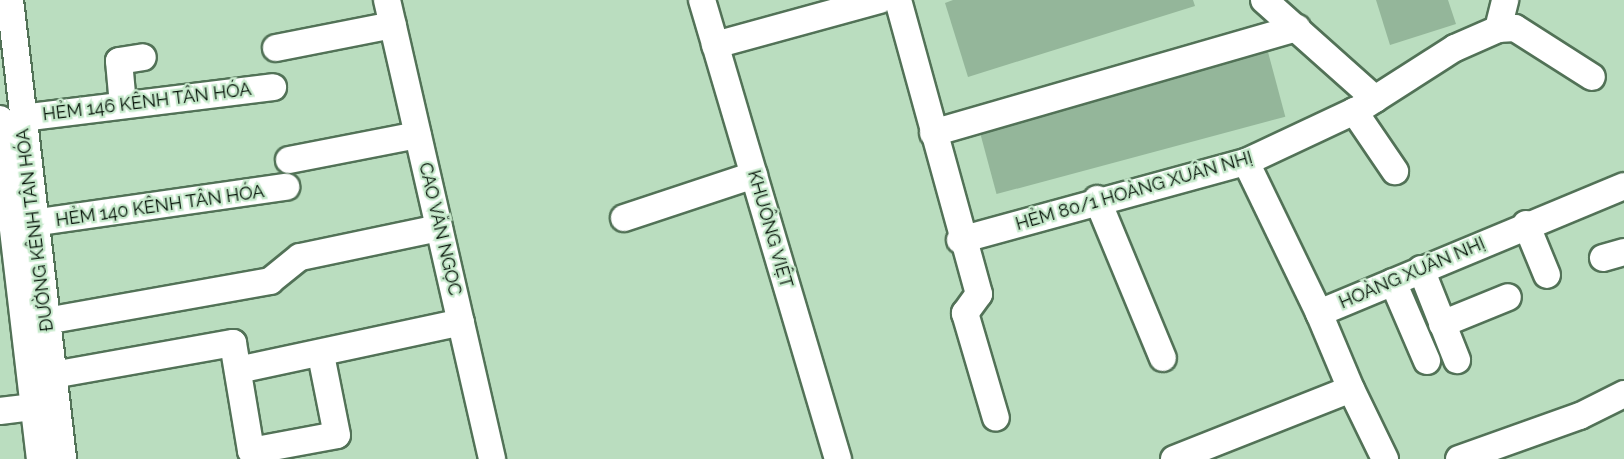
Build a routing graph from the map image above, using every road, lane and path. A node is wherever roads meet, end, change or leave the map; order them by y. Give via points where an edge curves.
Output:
1 (10, 0) edge
2 (387, 0) edge
3 (702, 0) edge
4 (880, 0) edge
5 (898, 0) edge
6 (1264, 0) edge
7 (1505, 0) edge
8 (393, 25) junction
9 (1297, 28) junction
10 (1498, 28) junction
11 (715, 45) junction
12 (276, 48) dead end
13 (143, 57) dead end
14 (8, 73) edge
15 (1592, 77) dead end
16 (273, 87) dead end
17 (123, 105) junction
18 (1364, 105) junction
19 (11, 118) edge
20 (933, 133) junction
21 (418, 135) junction
22 (289, 160) dead end
23 (1246, 162) junction
24 (1395, 171) dead end
25 (754, 175) junction
26 (1624, 186) edge
27 (285, 188) dead end
28 (1097, 199) junction
29 (624, 218) dead end
30 (1526, 224) junction
31 (16, 225) edge
32 (439, 228) junction
33 (960, 240) junction
34 (1421, 269) junction
35 (1547, 275) dead end
36 (1394, 282) junction
37 (1508, 297) dead end
38 (1319, 313) junction
39 (46, 321) junction
40 (461, 322) junction
41 (1442, 324) junction
42 (321, 355) junction
43 (1163, 358) dead end
44 (1457, 360) dead end
45 (1427, 362) dead end
46 (238, 370) junction
47 (53, 375) junction
48 (1352, 389) junction
49 (1624, 394) edge
50 (34, 406) junction
51 (0, 411) edge
52 (996, 418) dead end
53 (40, 459) edge
54 (63, 459) edge
55 (492, 459) edge
56 (838, 459) edge
57 (1174, 459) edge
58 (1385, 459) edge
59 (1459, 459) edge

1 - 14 street, ĐƯỜNG KÊNH TÂN HÓA
2 - 8 street, CAO VĂN NGỌC
3 - 11 street, KHUÔNG VIỆT
4 - 11 street
5 - 20 street
6 - 9 street
7 - 10 street
8 - 12 street
8 - 21 street, CAO VĂN NGỌC
9 - 18 street
9 - 20 street
10 - 15 street via 1515,28
10 - 18 street, HẺM 80/1 HOÀNG XUÂN NHỊ via 1455,48
11 - 25 street, KHUÔNG VIỆT
13 - 17 street via 119,61
14 - 19 street, ĐƯỜNG KÊNH TÂN HÓA
16 - 17 street, HẺM 146 KÊNH TÂN HÓA
17 - 19 street, HẺM 146 KÊNH TÂN HÓA
18 - 23 street, HẺM 80/1 HOÀNG XUÂN NHỊ
18 - 24 street
19 - 31 street, ĐƯỜNG KÊNH TÂN HÓA
20 - 33 street
21 - 22 street
21 - 32 street, CAO VĂN NGỌC
23 - 28 street, HẺM 80/1 HOÀNG XUÂN NHỊ
23 - 38 street
25 - 29 street
25 - 56 street, KHUÔNG VIỆT
26 - 30 street, HOÀNG XUÂN NHỊ
27 - 31 street, HẺM 140 KÊNH TÂN HÓA
28 - 33 street, HẺM 80/1 HOÀNG XUÂN NHỊ
28 - 43 street
30 - 34 street, HOÀNG XUÂN NHỊ
30 - 35 street
31 - 39 street, ĐƯỜNG KÊNH TÂN HÓA
31 - 50 street, ĐƯỜNG KÊNH TÂN HÓA
32 - 39 street via 300,257 270,281
32 - 40 street, CAO VĂN NGỌC
33 - 52 street via 979,294 965,313
34 - 36 street, HOÀNG XUÂN NHỊ
34 - 41 street
36 - 38 street, HOÀNG XUÂN NHỊ
36 - 45 street
37 - 41 street
38 - 48 street, HOÀNG XUÂN NHỊ
39 - 47 street, ĐƯỜNG KÊNH TÂN HÓA
40 - 42 street
40 - 55 street, CAO VĂN NGỌC
41 - 44 street
42 - 46 street
42 - 46 street via 338,435 251,451
46 - 47 street via 233,343
47 - 54 street, ĐƯỜNG KÊNH TÂN HÓA
48 - 57 street
48 - 58 street, HOÀNG XUÂN NHỊ
49 - 59 street via 1580,417
50 - 51 street
50 - 53 street, ĐƯỜNG KÊNH TÂN HÓA

